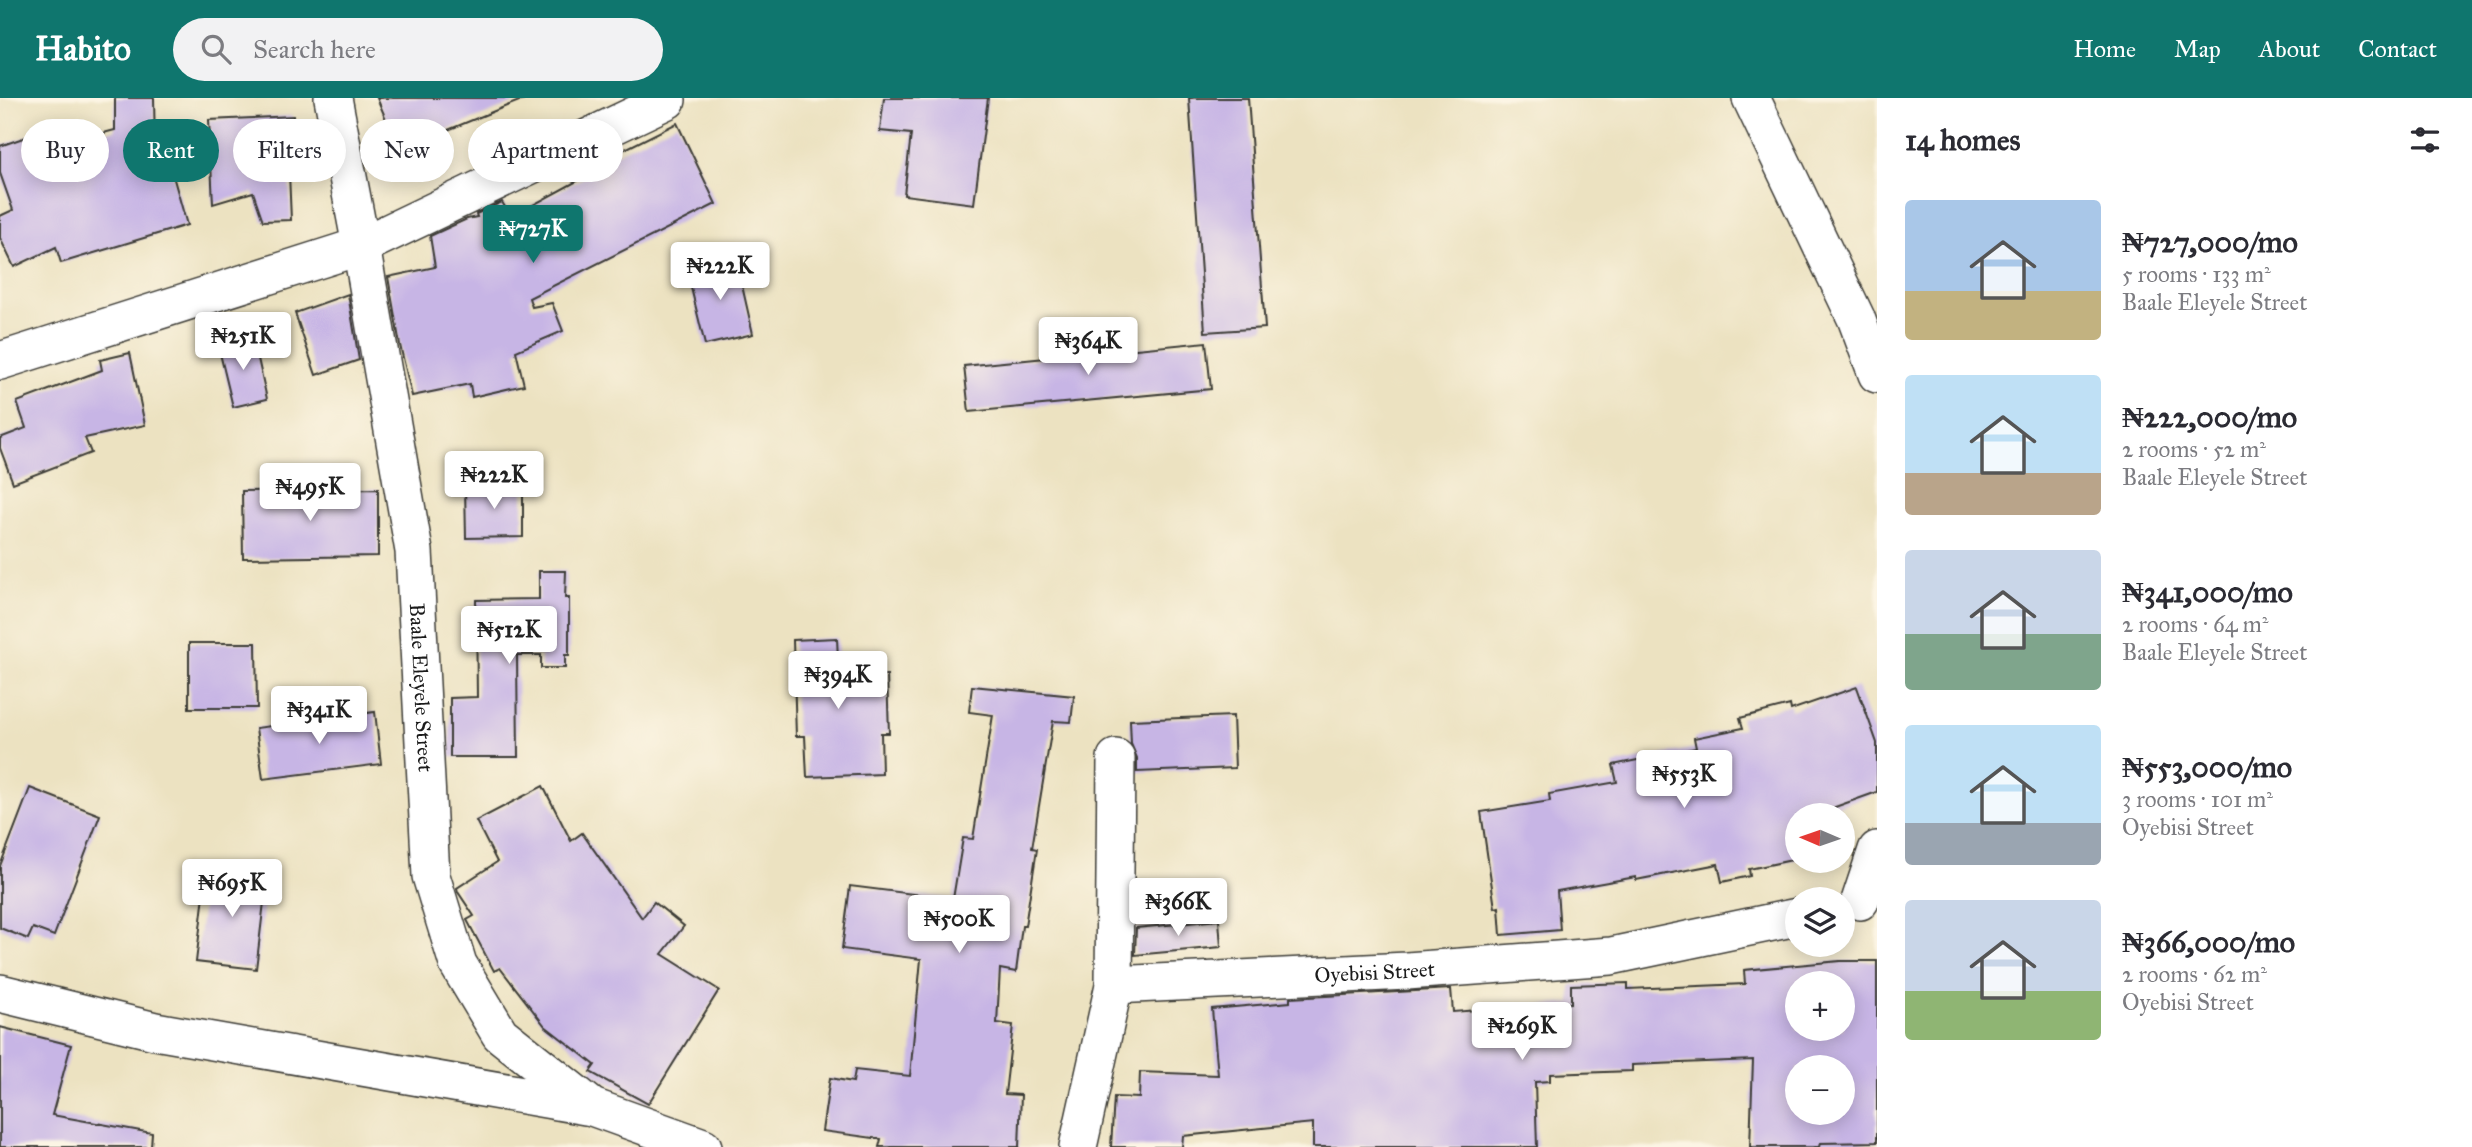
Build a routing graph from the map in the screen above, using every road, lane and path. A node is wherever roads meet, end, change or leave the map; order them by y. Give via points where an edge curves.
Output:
1 (333, 98) edge
2 (1751, 98) edge
3 (667, 100) edge
4 (361, 246) junction
5 (0, 360) edge
6 (1877, 373) edge
7 (1115, 758) dead end
8 (1877, 850) edge
9 (1860, 903) edge
10 (1785, 920) edge
11 (1114, 985) junction
12 (0, 993) edge
13 (592, 1107) junction
14 (703, 1147) edge
15 (1078, 1147) edge

1 - 4 street, Baale Eleyele Street
2 - 6 street via 1856,318
3 - 4 street
4 - 5 street
4 - 13 street, Baale Eleyele Street via 414,551 431,876 458,964 499,1034
7 - 11 street
8 - 9 street
10 - 11 street, Oyebisi Street via 1611,956
11 - 15 street
12 - 13 street via 155,1031
13 - 14 street, Baale Eleyele Street

